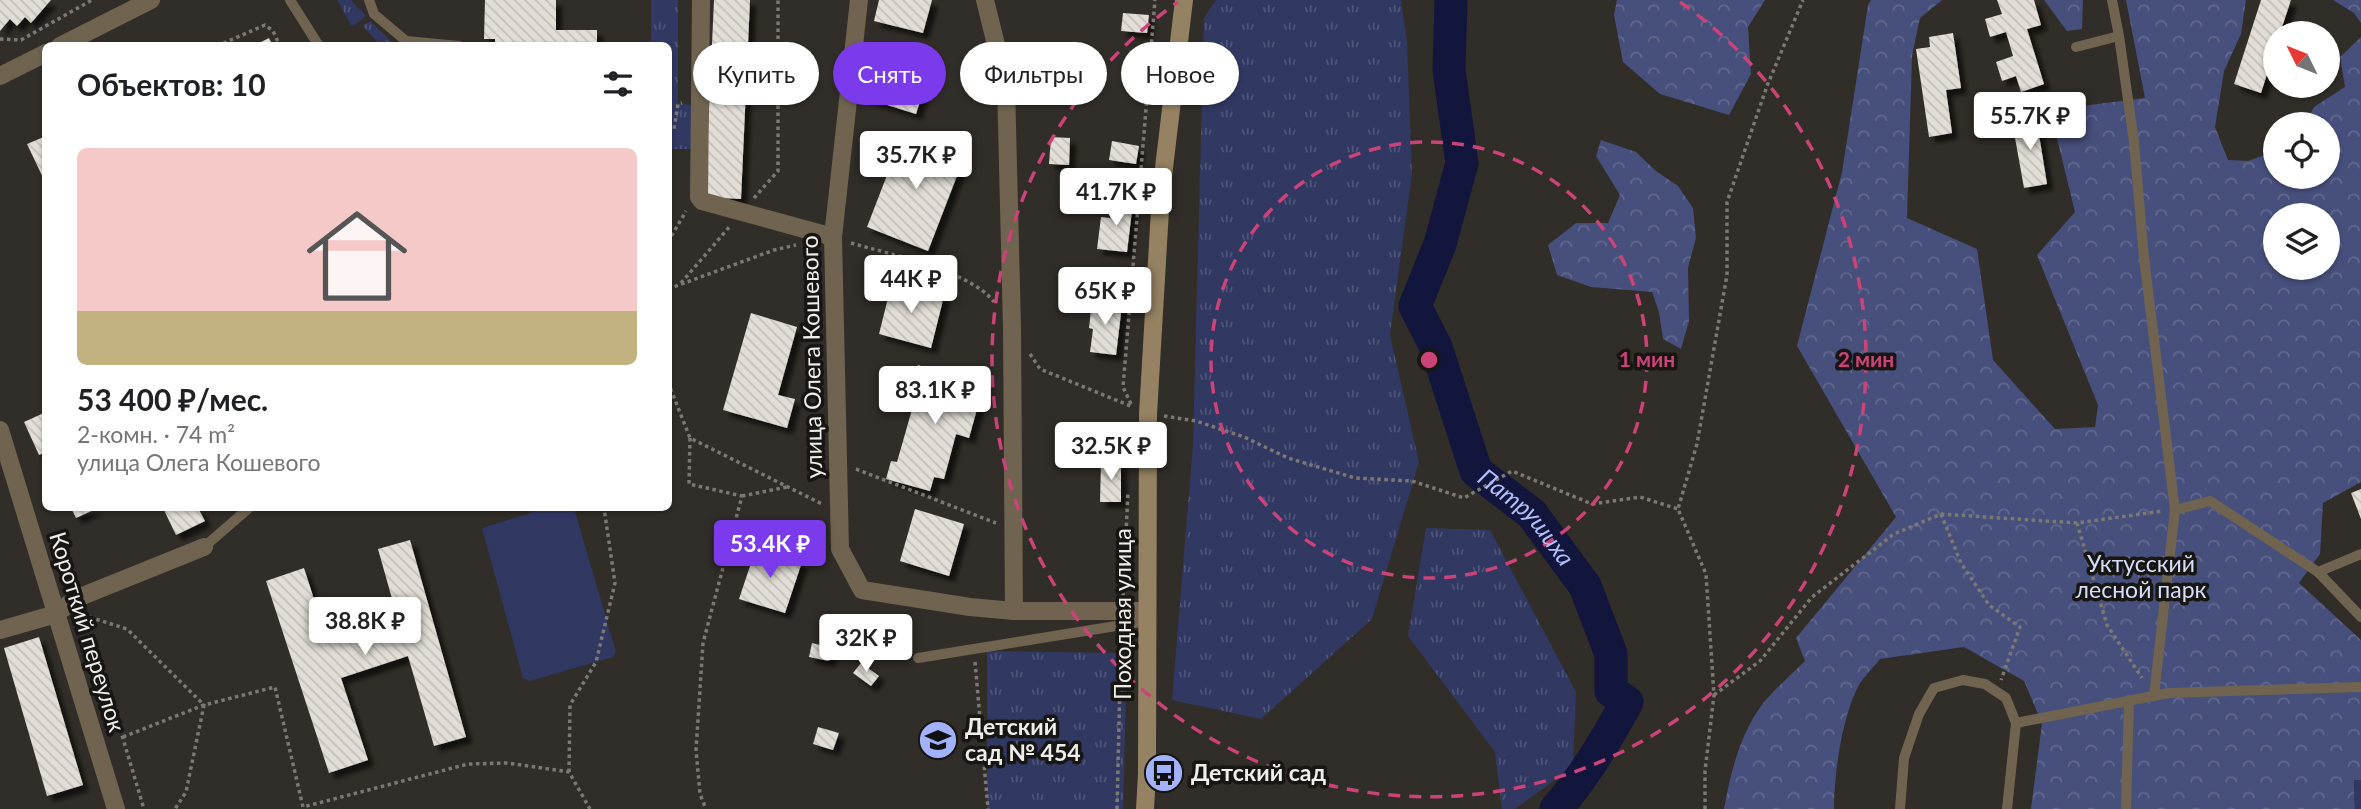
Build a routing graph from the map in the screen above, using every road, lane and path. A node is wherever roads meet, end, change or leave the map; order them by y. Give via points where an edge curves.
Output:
1 (92, 0) edge
2 (151, 0) edge
3 (290, 0) edge
4 (369, 0) edge
5 (701, 0) edge
6 (778, 0) edge
7 (859, 0) edge
8 (985, 0) edge
9 (1184, 0) edge
10 (1803, 0) edge
11 (2112, 0) edge
12 (2119, 36) junction
13 (0, 39) edge
14 (68, 42) edge
15 (226, 42) edge
16 (278, 42) edge
17 (314, 42) edge
18 (416, 42) edge
19 (2076, 47) dead end
20 (42, 55) edge
21 (0, 76) edge
22 (743, 211) junction
23 (682, 217) dead end
24 (672, 235) edge
25 (833, 237) junction
26 (798, 245) dead end
27 (680, 285) junction
28 (672, 288) edge
29 (1013, 327) junction
30 (672, 392) edge
31 (1148, 414) junction
32 (0, 430) edge
33 (690, 438) junction
34 (838, 462) junction
35 (787, 487) junction
36 (742, 496) junction
37 (1678, 509) junction
38 (2175, 510) junction
39 (604, 511) edge
40 (240, 512) edge
41 (839, 512) junction
42 (1941, 514) junction
43 (2077, 523) junction
44 (1013, 530) junction
45 (204, 547) joint
46 (2361, 554) edge
47 (2318, 572) junction
48 (1014, 611) junction
49 (56, 614) junction
50 (86, 615) junction
51 (1147, 616) junction
52 (2361, 617) edge
53 (0, 630) edge
54 (974, 649) junction
55 (918, 658) dead end
56 (2361, 687) edge
57 (1997, 692) junction
58 (1714, 695) junction
59 (2154, 695) junction
60 (2129, 700) junction
61 (204, 705) junction
62 (2017, 723) junction
63 (122, 737) junction
64 (569, 772) junction
65 (116, 809) edge
66 (144, 809) edge
67 (175, 809) edge
68 (590, 809) edge
69 (706, 809) edge
70 (988, 809) edge
71 (1145, 809) edge
72 (1705, 809) edge
73 (1900, 809) edge
74 (2007, 809) edge
75 (2126, 809) edge

1 - 13 path via 21,40
2 - 14 street
3 - 17 lane
4 - 18 lane via 374,14 405,41
5 - 22 street via 698,192 702,201
6 - 22 path via 778,171
7 - 25 street, улица Олега Кошевого
8 - 29 street via 1006,85
9 - 31 main road, Походная улица via 1161,193
10 - 37 path via 1727,202 1727,275 1697,444
11 - 12 lane
12 - 19 lane
12 - 38 lane
15 - 16 path via 265,25
20 - 21 street
22 - 25 street
22 - 27 path
23 - 24 path
25 - 29 path via 944,271 986,291
25 - 34 street, улица Олега Кошевого
26 - 27 path
27 - 28 path
29 - 31 path via 1040,369
29 - 44 street
30 - 33 path
31 - 37 path via 1196,421 1288,458 1355,478 1412,481 1464,498 1512,471 1592,503 1640,497
31 - 51 main road, Походная улица
32 - 49 street, Короткий переулок
33 - 35 path
33 - 36 path via 689,484
34 - 41 street, улица Олега Кошевого
34 - 44 path
35 - 36 path
35 - 41 path
36 - 69 path via 703,643 696,750
37 - 58 path via 1706,574
38 - 43 path
38 - 47 lane via 2210,501
38 - 59 lane
39 - 64 path via 615,583 596,662 570,705
40 - 45 lane
41 - 48 street, улица Олега Кошевого via 839,549 862,590
42 - 43 path
42 - 57 path via 1961,564 1989,606 2020,627
42 - 58 path via 1894,534 1812,597 1760,661
43 - 59 path via 2107,625
44 - 48 street
45 - 49 street via 75,599
46 - 47 lane
47 - 52 lane
48 - 51 street, улица Олега Кошевого
49 - 50 path
49 - 53 street
49 - 65 street, Короткий переулок
50 - 61 path via 127,629
50 - 63 path
51 - 54 lane
51 - 71 main road, Походная улица
54 - 55 lane
54 - 70 path
56 - 59 lane
57 - 62 lane via 2006,698
57 - 73 lane via 1985,684 1963,680 1934,688 1919,714 1904,758
58 - 72 path
59 - 60 lane
60 - 62 lane
60 - 75 lane
61 - 63 path
61 - 64 path via 275,687 303,807 468,764 508,763
61 - 67 path via 186,792
62 - 74 lane
63 - 66 path
64 - 68 path

